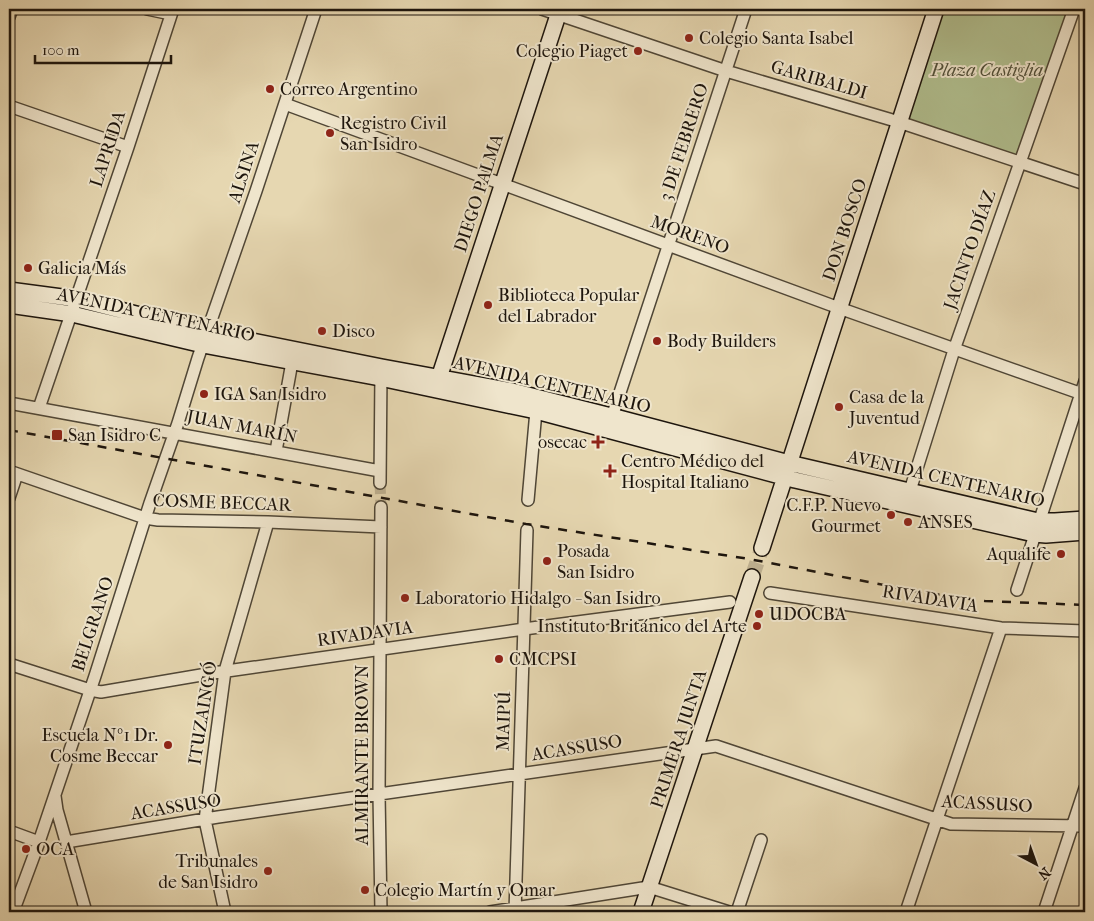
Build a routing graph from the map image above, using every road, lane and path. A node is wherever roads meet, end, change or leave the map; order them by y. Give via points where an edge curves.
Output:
1 (12, 9) edge
2 (148, 9) edge
3 (316, 9) edge
4 (542, 9) edge
5 (746, 9) edge
6 (936, 9) edge
7 (1074, 9) edge
8 (1079, 9) edge
9 (172, 11) edge
10 (559, 11) edge
11 (1085, 11) edge
12 (9, 17) edge
13 (726, 71) junction
14 (285, 104) junction
15 (9, 106) edge
16 (899, 122) junction
17 (128, 147) junction
18 (1020, 161) junction
19 (502, 184) junction
20 (1085, 184) edge
21 (669, 245) junction
22 (9, 290) edge
23 (9, 305) edge
24 (74, 307) junction
25 (839, 308) junction
26 (205, 338) junction
27 (954, 350) junction
28 (292, 362) junction
29 (381, 373) junction
30 (1085, 381) edge
31 (436, 383) junction
32 (1083, 394) edge
33 (9, 403) edge
34 (39, 408) junction
35 (536, 410) junction
36 (610, 423) junction
37 (175, 432) junction
38 (276, 451) junction
39 (380, 470) junction
40 (787, 470) junction
41 (13, 472) edge
42 (380, 483) tunnel mouth
43 (908, 497) junction
44 (9, 498) edge
45 (528, 500) dead end
46 (381, 507) tunnel mouth
47 (146, 518) junction
48 (1085, 519) edge
49 (268, 522) junction
50 (381, 527) junction
51 (1036, 528) junction
52 (527, 530) dead end
53 (1085, 532) edge
54 (762, 548) tunnel mouth
55 (752, 577) tunnel mouth
56 (1017, 590) dead end
57 (770, 593) dead end
58 (730, 602) dead end
59 (1002, 628) junction
60 (524, 629) junction
61 (1085, 631) edge
62 (380, 650) junction
63 (9, 664) edge
64 (225, 671) junction
65 (90, 690) junction
66 (695, 748) junction
67 (520, 775) junction
68 (1085, 788) edge
69 (379, 794) junction
70 (55, 795) junction
71 (205, 820) junction
72 (937, 820) junction
73 (1073, 825) junction
74 (1085, 826) edge
75 (9, 831) edge
76 (761, 840) dead end
77 (39, 842) junction
78 (66, 842) junction
79 (649, 887) junction
80 (516, 910) edge
81 (13, 912) edge
82 (86, 912) edge
83 (225, 912) edge
84 (381, 912) edge
85 (490, 912) edge
86 (641, 912) edge
87 (729, 912) edge
88 (737, 912) edge
89 (906, 912) edge
90 (1044, 912) edge

1 - 12 street
2 - 9 street
3 - 14 street, ALSINA
4 - 10 street, GARIBALDI
5 - 13 street, 3 DE FEBRERO
6 - 16 main road, DON BOSCO
7 - 18 street, JACINTO DÍAZ
8 - 11 street
9 - 17 street, LAPRIDA
10 - 13 street, GARIBALDI
10 - 19 main road, DIEGO PALMA
13 - 16 street, GARIBALDI
13 - 21 street, 3 DE FEBRERO
14 - 19 street, MORENO
14 - 26 street, ALSINA
15 - 17 street
16 - 18 street, GARIBALDI
16 - 25 main road, DON BOSCO
17 - 24 street, LAPRIDA
18 - 20 street, GARIBALDI
18 - 27 street, JACINTO DÍAZ
19 - 21 street, MORENO
19 - 31 main road, DIEGO PALMA
21 - 25 street, MORENO
21 - 36 street, 3 DE FEBRERO
22 - 24 main road, AVENIDA CENTENARIO
23 - 24 main road, AVENIDA CENTENARIO
24 - 26 main road, AVENIDA CENTENARIO
24 - 34 street, LAPRIDA
25 - 27 street, MORENO
25 - 40 main road, DON BOSCO
26 - 28 main road, AVENIDA CENTENARIO
26 - 29 main road, AVENIDA CENTENARIO
26 - 37 street, BELGRANO
27 - 32 street, MORENO
27 - 43 street, JACINTO DÍAZ
28 - 29 main road, AVENIDA CENTENARIO
28 - 38 street
29 - 31 main road, AVENIDA CENTENARIO
29 - 39 street
30 - 32 street
31 - 35 main road, AVENIDA CENTENARIO
31 - 36 main road, AVENIDA CENTENARIO via 512,391
32 - 51 street
33 - 34 street, JUAN MARÍN
34 - 37 street, JUAN MARÍN
35 - 36 main road, AVENIDA CENTENARIO
35 - 45 street
36 - 40 main road, AVENIDA CENTENARIO
37 - 38 street, JUAN MARÍN
37 - 47 street, BELGRANO
38 - 39 street, JUAN MARÍN
39 - 42 street
40 - 43 main road, AVENIDA CENTENARIO
40 - 54 main road
41 - 44 street
41 - 47 street, COSME BECCAR
43 - 51 main road, AVENIDA CENTENARIO
46 - 50 street, ALMIRANTE BROWN
47 - 49 street, COSME BECCAR
47 - 65 street, BELGRANO
48 - 51 main road, AVENIDA CENTENARIO
49 - 50 street, COSME BECCAR
49 - 64 street, ITUZAINGÓ
50 - 62 street, ALMIRANTE BROWN
51 - 53 main road, AVENIDA CENTENARIO via 1046,535
51 - 56 street
52 - 60 street, MAIPÚ
55 - 66 main road, PRIMERA JUNTA
57 - 59 street, RIVADAVIA
58 - 60 street, RIVADAVIA
59 - 61 street, RIVADAVIA
59 - 72 street
60 - 62 street, RIVADAVIA
60 - 67 street, MAIPÚ
62 - 64 street, RIVADAVIA
62 - 69 street, ALMIRANTE BROWN
63 - 65 street, RIVADAVIA
64 - 65 street, RIVADAVIA via 101,692
64 - 71 street, ITUZAINGÓ
65 - 70 street, BELGRANO
66 - 67 street, ACASSUSO
66 - 72 street, ACASSUSO via 716,746
66 - 79 main road, PRIMERA JUNTA
67 - 69 street, ACASSUSO
67 - 80 street, MAIPÚ
68 - 73 street
69 - 71 street, ACASSUSO
69 - 84 street, ALMIRANTE BROWN
70 - 77 street, BELGRANO
70 - 78 street
71 - 78 street, ACASSUSO
71 - 83 street, ITUZAINGÓ
72 - 73 street, ACASSUSO via 951,824
72 - 89 street
73 - 74 street, ACASSUSO
73 - 90 street
75 - 77 street
76 - 88 street
77 - 81 street, BELGRANO
78 - 82 street
79 - 80 street
79 - 86 main road, PRIMERA JUNTA
79 - 87 street
80 - 85 street

